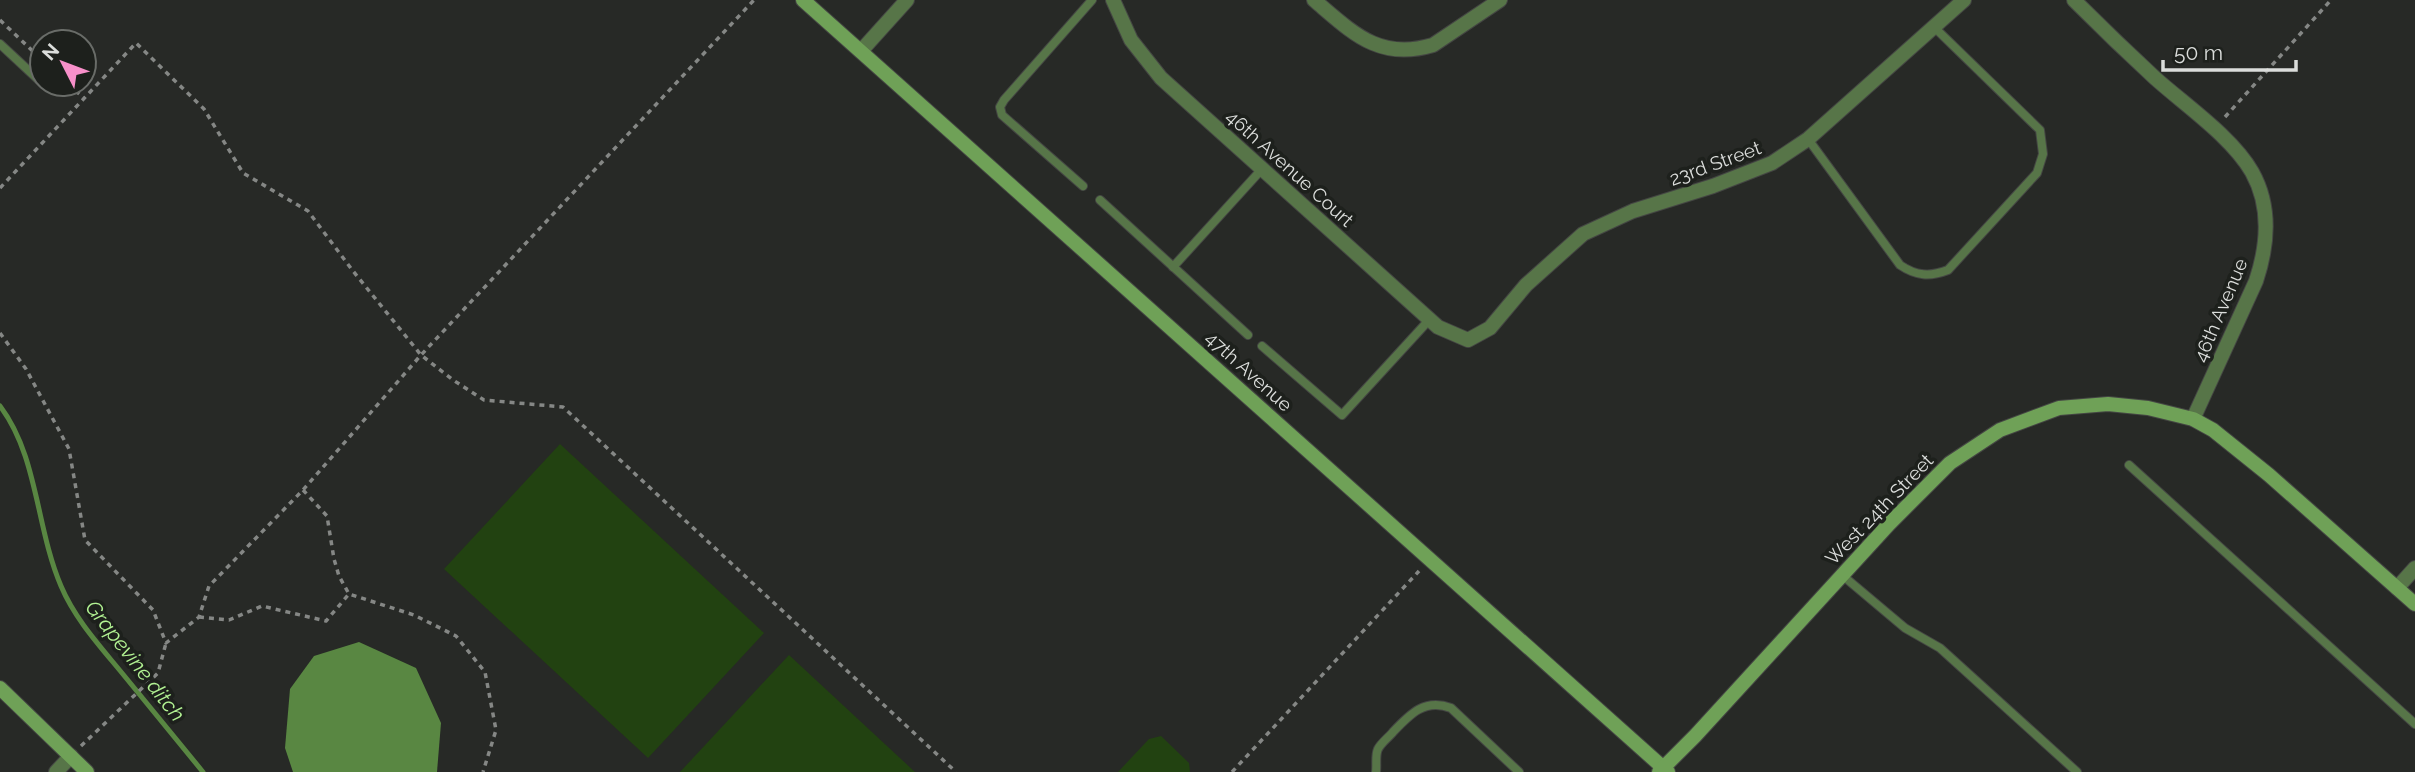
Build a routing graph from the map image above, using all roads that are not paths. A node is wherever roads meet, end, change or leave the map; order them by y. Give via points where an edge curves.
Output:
1 (803, 0) edge
2 (908, 0) edge
3 (1092, 0) edge
4 (1113, 0) edge
5 (1314, 0) edge
6 (1500, 0) edge
7 (1964, 0) edge
8 (2074, 0) edge
9 (1934, 27) junction
10 (0, 44) edge
11 (861, 51) junction
12 (28, 69) edge
13 (1808, 139) junction
14 (1262, 169) junction
15 (1083, 186) dead end
16 (1100, 200) dead end
17 (1173, 267) junction
18 (1430, 319) junction
19 (1248, 335) dead end
20 (1468, 340) joint
21 (1262, 345) dead end
22 (2193, 419) junction
23 (2129, 465) dead end
24 (2415, 568) edge
25 (1842, 575) junction
26 (2397, 588) junction
27 (2415, 604) edge
28 (0, 688) edge
29 (2415, 723) edge
30 (71, 756) junction
31 (1663, 771) edge
32 (56, 772) edge
33 (87, 772) edge
34 (1376, 772) edge
35 (1519, 772) edge
36 (2077, 772) edge

1 - 11 main road, 47th Avenue
2 - 11 street
3 - 15 lane via 1000,107 1009,122
4 - 14 street, 46th Avenue Court via 1131,40 1161,78
5 - 6 street via 1362,39 1395,50 1442,41
7 - 9 street, 23rd Street
8 - 22 street, 46th Avenue via 2214,129 2252,172 2264,207 2267,229 2256,281
9 - 13 street, 23rd Street
9 - 13 lane via 2040,130 2043,154 2037,173 1948,270 1922,275 1900,265
10 - 12 lane
11 - 31 main road, 47th Avenue
13 - 20 street, 23rd Street via 1772,163 1633,211 1583,234 1526,285 1490,328
14 - 17 lane
14 - 18 street, 46th Avenue Court
16 - 17 lane
17 - 19 lane
18 - 20 street, 46th Avenue Court
18 - 21 lane via 1342,415
22 - 25 main road, West 24th Street via 2108,404 2059,408 2000,430 1950,463
22 - 26 main road via 2220,433
23 - 29 lane
24 - 26 street
25 - 31 main road, West 24th Street
25 - 36 lane via 1905,628 1940,648
26 - 27 main road
28 - 30 main road
30 - 32 street
30 - 33 main road
34 - 35 lane via 1377,751 1407,717 1431,704 1451,708

